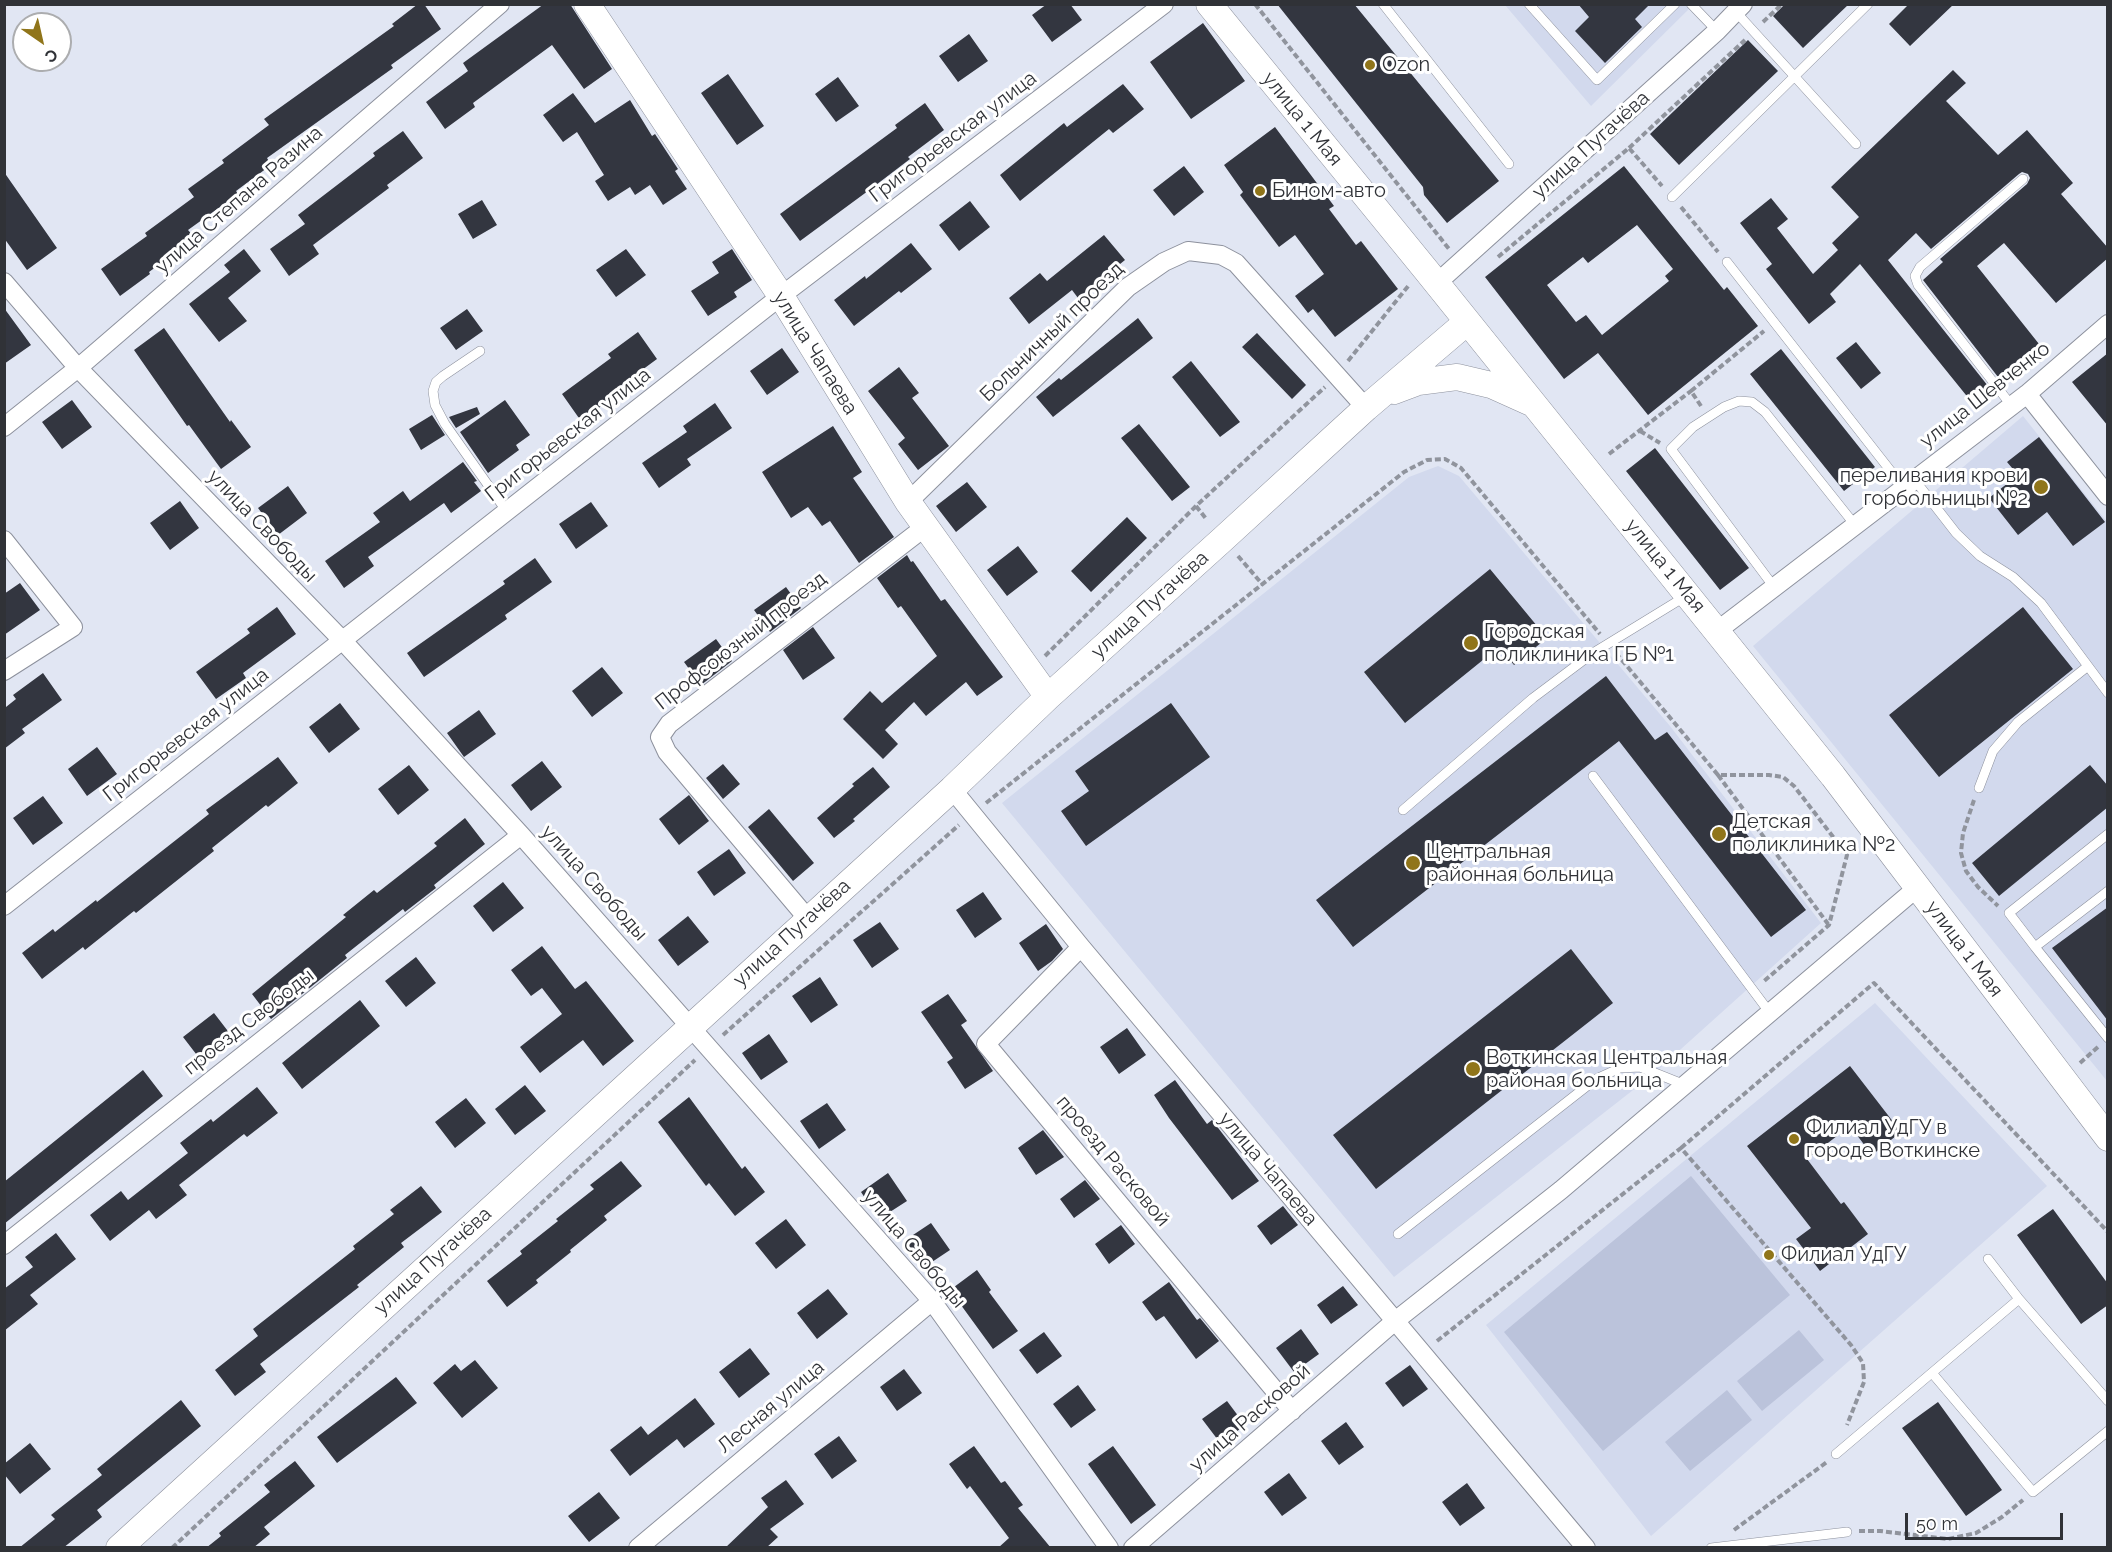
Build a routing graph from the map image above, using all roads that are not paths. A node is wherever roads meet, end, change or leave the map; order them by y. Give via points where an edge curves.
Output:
1 (500, 4) edge
2 (587, 4) edge
3 (1164, 4) edge
4 (1209, 4) edge
5 (1383, 4) edge
6 (1529, 4) edge
7 (1675, 4) edge
8 (1691, 4) edge
9 (1868, 4) edge
10 (1739, 8) edge
11 (1716, 31) junction
12 (1794, 77) junction
13 (1856, 144) dead end
14 (1509, 164) dead end
15 (2023, 179) dead end
16 (1672, 197) road end
17 (1727, 262) road end
18 (4, 282) edge
19 (1437, 283) junction
20 (781, 296) junction
21 (1467, 322) junction
22 (2107, 325) edge
23 (480, 351) dead end
24 (78, 368) junction
25 (2026, 393) junction
26 (1372, 403) junction
27 (1535, 405) junction
28 (2011, 405) junction
29 (4, 427) edge
30 (1909, 484) junction
31 (2108, 496) edge
32 (908, 502) junction
33 (507, 512) junction
34 (1855, 525) junction
35 (925, 526) junction
36 (4, 540) edge
37 (1774, 587) junction
38 (1688, 595) junction
39 (1717, 631) junction
40 (343, 641) junction
41 (2088, 666) junction
42 (4, 671) edge
43 (2108, 693) edge
44 (1048, 698) junction
45 (1593, 776) dead end
46 (1978, 788) road end
47 (952, 789) junction
48 (1402, 810) dead end
49 (2108, 834) edge
50 (520, 835) junction
51 (1918, 887) junction
52 (2108, 891) edge
53 (4, 906) edge
54 (808, 919) junction
55 (1081, 946) junction
56 (2035, 947) junction
57 (1770, 1012) junction
58 (690, 1025) junction
59 (2104, 1042) edge
60 (1685, 1085) junction
61 (2108, 1138) edge
62 (1398, 1234) dead end
63 (4, 1245) edge
64 (1988, 1259) dead end
65 (2019, 1299) junction
66 (932, 1301) junction
67 (1395, 1321) junction
68 (1932, 1373) junction
69 (2108, 1401) edge
70 (1292, 1411) junction
71 (2108, 1431) edge
72 (1836, 1454) road end
73 (1847, 1532) road end
74 (1712, 1547) edge
75 (119, 1548) edge
76 (639, 1548) edge
77 (1110, 1548) edge
78 (1133, 1548) edge
79 (1586, 1548) edge

1 - 24 street, улица Степана Разина
2 - 20 main road, улица Чапаева
3 - 20 street, Григорьевская улица
4 - 19 main road, улица 1 Мая
5 - 14 lane
6 - 7 lane via 1597,80
8 - 11 lane
9 - 12 lane
10 - 11 street, улица Пугачёва
10 - 12 lane via 1753,32
11 - 19 street, улица Пугачёва
12 - 13 lane
12 - 16 lane
15 - 28 lane via 1920,267 1915,276
17 - 30 lane
18 - 24 street, улица Свободы
19 - 21 main road, улица 1 Мая
20 - 32 main road, улица Чапаева
20 - 33 street, Григорьевская улица
21 - 26 main road, улица Пугачёва
21 - 27 main road, улица 1 Мая
22 - 25 street, улица Шевченко
23 - 33 lane via 436,382 435,405
24 - 29 street, улица Степана Разина
24 - 40 street, улица Свободы
25 - 28 street, улица Шевченко
25 - 31 street
26 - 27 main road via 1418,382 1456,377 1491,385
26 - 32 street, Больничный проезд via 1337,375 1236,263 1221,255 1188,251 1128,287
26 - 44 main road, улица Пугачёва
27 - 38 main road, улица 1 Мая
28 - 30 street, улица Шевченко
30 - 34 street, улица Шевченко
30 - 41 lane via 1980,556 2013,577 2041,603
32 - 35 main road, улица Чапаева
33 - 40 street, Григорьевская улица
34 - 37 street, улица Шевченко
34 - 37 lane via 1765,412 1752,402 1739,401 1693,427 1671,449
35 - 44 main road, улица Чапаева
35 - 54 street, Профсоюзный проезд via 669,724 660,737 667,752
36 - 42 street via 73,627
37 - 39 street, улица Шевченко
38 - 39 main road, улица 1 Мая
38 - 48 lane via 1608,644 1533,698
39 - 51 main road, улица 1 Мая
40 - 50 street, улица Свободы
40 - 53 street, Григорьевская улица
41 - 43 lane
41 - 46 lane via 2019,722 1993,751
44 - 47 main road, улица Пугачёва
45 - 57 lane
47 - 54 main road, улица Пугачёва
47 - 55 street, улица Чапаева
49 - 56 lane via 2008,913
50 - 58 street, улица Свободы
50 - 63 street, проезд Свободы
51 - 57 street, улица Расковой
51 - 61 main road, улица 1 Мая
52 - 56 lane
54 - 58 main road, улица Пугачёва
55 - 67 street, улица Чапаева
55 - 70 street, проезд Расковой via 986,1044
56 - 59 lane
57 - 60 street, улица Расковой
58 - 66 street, улица Свободы
58 - 75 main road, улица Пугачёва
60 - 62 lane via 1640,1067 1620,1068 1596,1079
60 - 67 street, улица Расковой via 1561,1190
64 - 65 lane
65 - 68 lane
65 - 69 lane
66 - 76 street, Лесная улица
66 - 77 street, улица Свободы
67 - 70 street, улица Расковой
67 - 79 street, улица Чапаева
68 - 71 lane via 2033,1492
68 - 72 lane
70 - 78 street, улица Расковой
73 - 74 lane

